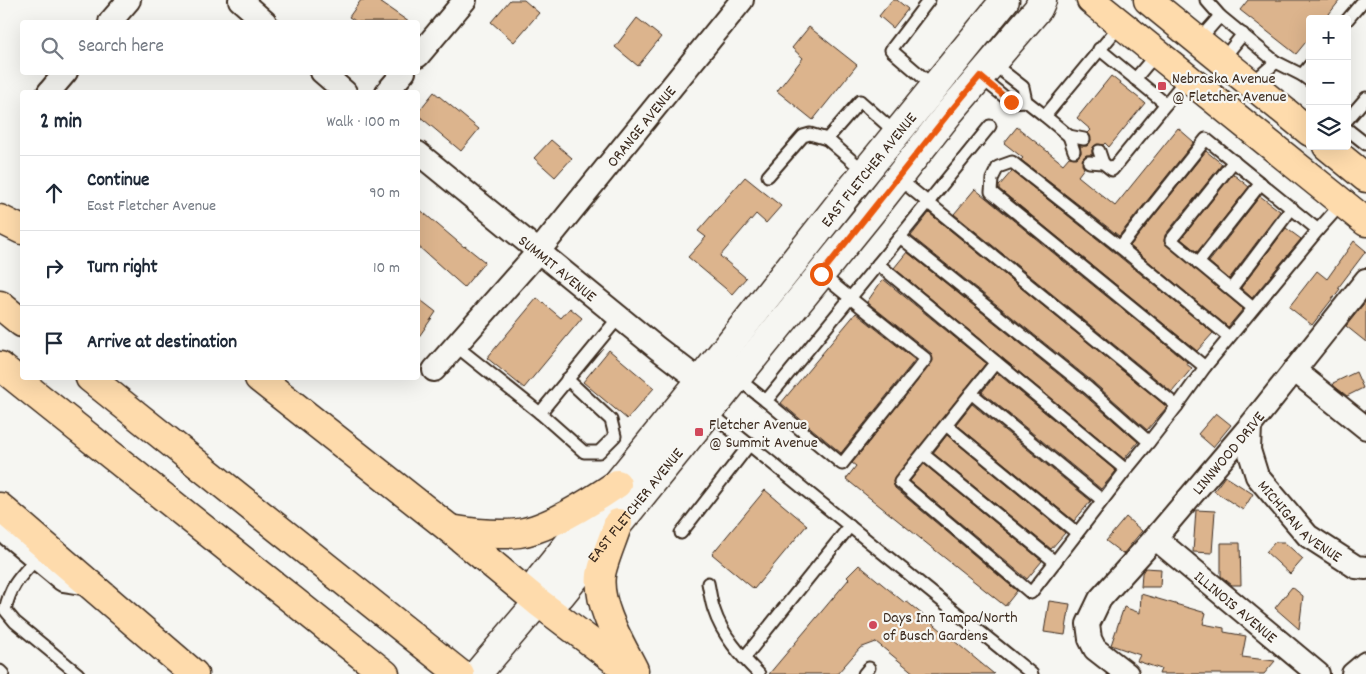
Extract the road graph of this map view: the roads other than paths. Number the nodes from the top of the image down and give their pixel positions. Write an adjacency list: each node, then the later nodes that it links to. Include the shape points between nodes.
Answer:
1 (129, 0): 14 (street)
2 (240, 0): 15 (street)
3 (465, 0): 21 (street)
4 (742, 0): 70 (street, ORANGE AVENUE)
5 (929, 0): 32 (lane, via 891,50)
6 (1005, 0): 32 (main road, EAST FLETCHER AVENUE)
7 (1042, 0): 24 (main road, EAST FLETCHER AVENUE)
8 (1091, 0): 16 (main road)
9 (1148, 0): 18 (main road)
10 (1206, 0): 13 (lane)
11 (1364, 0): 12 (lane)
12 (1351, 15)
13 (1220, 16): 17 (lane); 18 (lane)
14 (112, 20)
15 (263, 20)
16 (1121, 24): 19 (lane); 20 (main road)
17 (1243, 34): 22 (lane); 23 (lane)
18 (1198, 40): 22 (main road)
19 (1099, 50): 30 (lane); 40 (lane)
20 (1157, 53): 28 (main road); 30 (lane)
21 (420, 54)
22 (1222, 60): 31 (main road)
23 (1276, 62): 29 (lane); 31 (lane)
24 (986, 70): 37 (lane, via 1023,88); 37 (lane, via 1011,102); 58 (main road, EAST FLETCHER AVENUE)
25 (63, 75): 33 (street)
26 (325, 75): 34 (street)
27 (401, 75): 35 (street)
28 (1187, 78): 38 (lane); 62 (main road)
29 (1306, 78)
30 (1135, 79): 38 (lane)
31 (1252, 84): 42 (main road)
32 (934, 87): 44 (main road, EAST FLETCHER AVENUE)
33 (51, 90)
34 (343, 90)
35 (389, 90)
36 (1366, 98): 39 (lane)
37 (1026, 101): 40 (lane)
38 (1166, 104): 55 (lane, via 1112,170)
39 (1351, 113)
40 (1045, 116): 45 (lane)
41 (990, 126): 61 (lane)
42 (1306, 129)
43 (1351, 132): 48 (lane)
44 (896, 133): 46 (lane, via 860,101); 56 (main road, EAST FLETCHER AVENUE)
45 (1069, 136): 47 (lane); 51 (lane)
46 (828, 139): 56 (lane); 57 (lane, via 810,134 804,136)
47 (1084, 139)
48 (1366, 144)
49 (1098, 150): 55 (lane)
50 (1332, 150): 59 (main road)
51 (1074, 151)
52 (420, 155): 70 (street, SUMMIT AVENUE)
53 (1234, 161): 60 (lane); 69 (lane, via 1206,139); 71 (lane, via 1171,240)
54 (1089, 162): 55 (lane)
55 (1103, 163)
56 (865, 172): 92 (main road, EAST FLETCHER AVENUE)
57 (768, 176)
58 (898, 178): 61 (lane); 73 (main road, EAST FLETCHER AVENUE)
59 (1366, 178)
60 (1261, 183): 63 (lane); 71 (lane)
61 (928, 202): 68 (lane); 95 (lane)
62 (1342, 203): 65 (main road); 66 (lane)
63 (1292, 208): 66 (lane); 75 (lane)
64 (0, 219): 67 (main road)
65 (1366, 222)
66 (1321, 227): 78 (lane)
67 (20, 229)
68 (900, 237): 72 (lane); 101 (lane, via 1088,388)
69 (1120, 247): 81 (lane); 85 (lane, via 1012,162 998,167 992,179 991,192)
70 (538, 252): 79 (street, SUMMIT AVENUE); 82 (street, ORANGE AVENUE)
71 (1198, 263): 75 (lane)
72 (878, 264): 76 (lane); 83 (lane)
73 (821, 274): 76 (lane); 88 (main road, EAST FLETCHER AVENUE)
74 (1366, 280): 87 (street, LINNWOOD DRIVE)
75 (1230, 289): 78 (lane)
76 (850, 298): 94 (lane); 94 (lane, via 926,359 842,464)
77 (0, 305): 80 (main road)
78 (1253, 308): 81 (lane)
79 (619, 317): 91 (lane); 92 (street, SUMMIT AVENUE)
80 (20, 321)
81 (1229, 338): 85 (lane)
82 (456, 346): 86 (street, ORANGE AVENUE); 97 (lane)
83 (996, 362): 93 (lane); 104 (lane)
84 (0, 366): 124 (main road)
85 (1205, 367): 95 (lane)
86 (434, 370)
87 (1294, 370): 99 (street, LINNWOOD DRIVE); 100 (street)
88 (737, 378): 94 (lane); 96 (main road, EAST FLETCHER AVENUE)
89 (92, 380): 129 (main road)
90 (262, 380): 111 (main road)
91 (567, 380): 97 (lane); 97 (lane, via 612,420 615,436 599,452 584,452)
92 (700, 381): 105 (main road, EAST FLETCHER AVENUE)
93 (971, 393): 98 (lane); 106 (lane)
94 (766, 401)
95 (1177, 406): 101 (lane)
96 (709, 412): 102 (lane); 108 (main road, EAST FLETCHER AVENUE)
97 (540, 413)
98 (946, 425): 103 (lane); 113 (lane)
99 (1250, 426): 114 (street, LINNWOOD DRIVE); 117 (street, MICHIGAN AVENUE, via 1249,450 1257,476 1308,536 1356,566)
100 (1366, 428)
101 (1149, 442): 104 (lane)
102 (750, 444): 109 (lane); 112 (lane)
103 (922, 454): 116 (lane); 116 (lane, via 900,482 1031,593)
104 (1126, 470): 106 (lane)
105 (617, 484): 111 (main road, via 585,506 533,530 490,534); 120 (main road, EAST FLETCHER AVENUE, via 540,579)
106 (1102, 500): 113 (lane)
107 (0, 507): 119 (main road)
108 (618, 523): 120 (main road, EAST FLETCHER AVENUE, via 560,596); 131 (main road, via 601,575 602,594)
109 (850, 526): 122 (lane); 133 (lane)
110 (0, 528): 115 (street)
111 (450, 529): 120 (main road)
112 (682, 533)
113 (1077, 533): 116 (lane)
114 (1156, 538): 134 (street, LINNWOOD DRIVE, via 1100,599 1088,624 1095,649); 135 (street, ILLINOIS AVENUE)
115 (37, 558): 119 (street, via 63,580); 121 (lane, via 17,580)
116 (1055, 562)
117 (1366, 568)
118 (708, 583): 122 (lane, via 714,611)
119 (88, 584): 128 (main road)
120 (538, 602): 130 (main road); 131 (main road)
121 (2, 612): 127 (lane)
122 (744, 658): 132 (lane)
123 (1366, 663): 136 (street)
124 (380, 671)
125 (0, 672): 126 (lane)
126 (3, 674)
127 (78, 674)
128 (194, 674)
129 (460, 674)
130 (477, 674)
131 (635, 674)
132 (759, 674)
133 (1032, 674)
134 (1127, 674)
135 (1318, 674)
136 (1353, 674)

